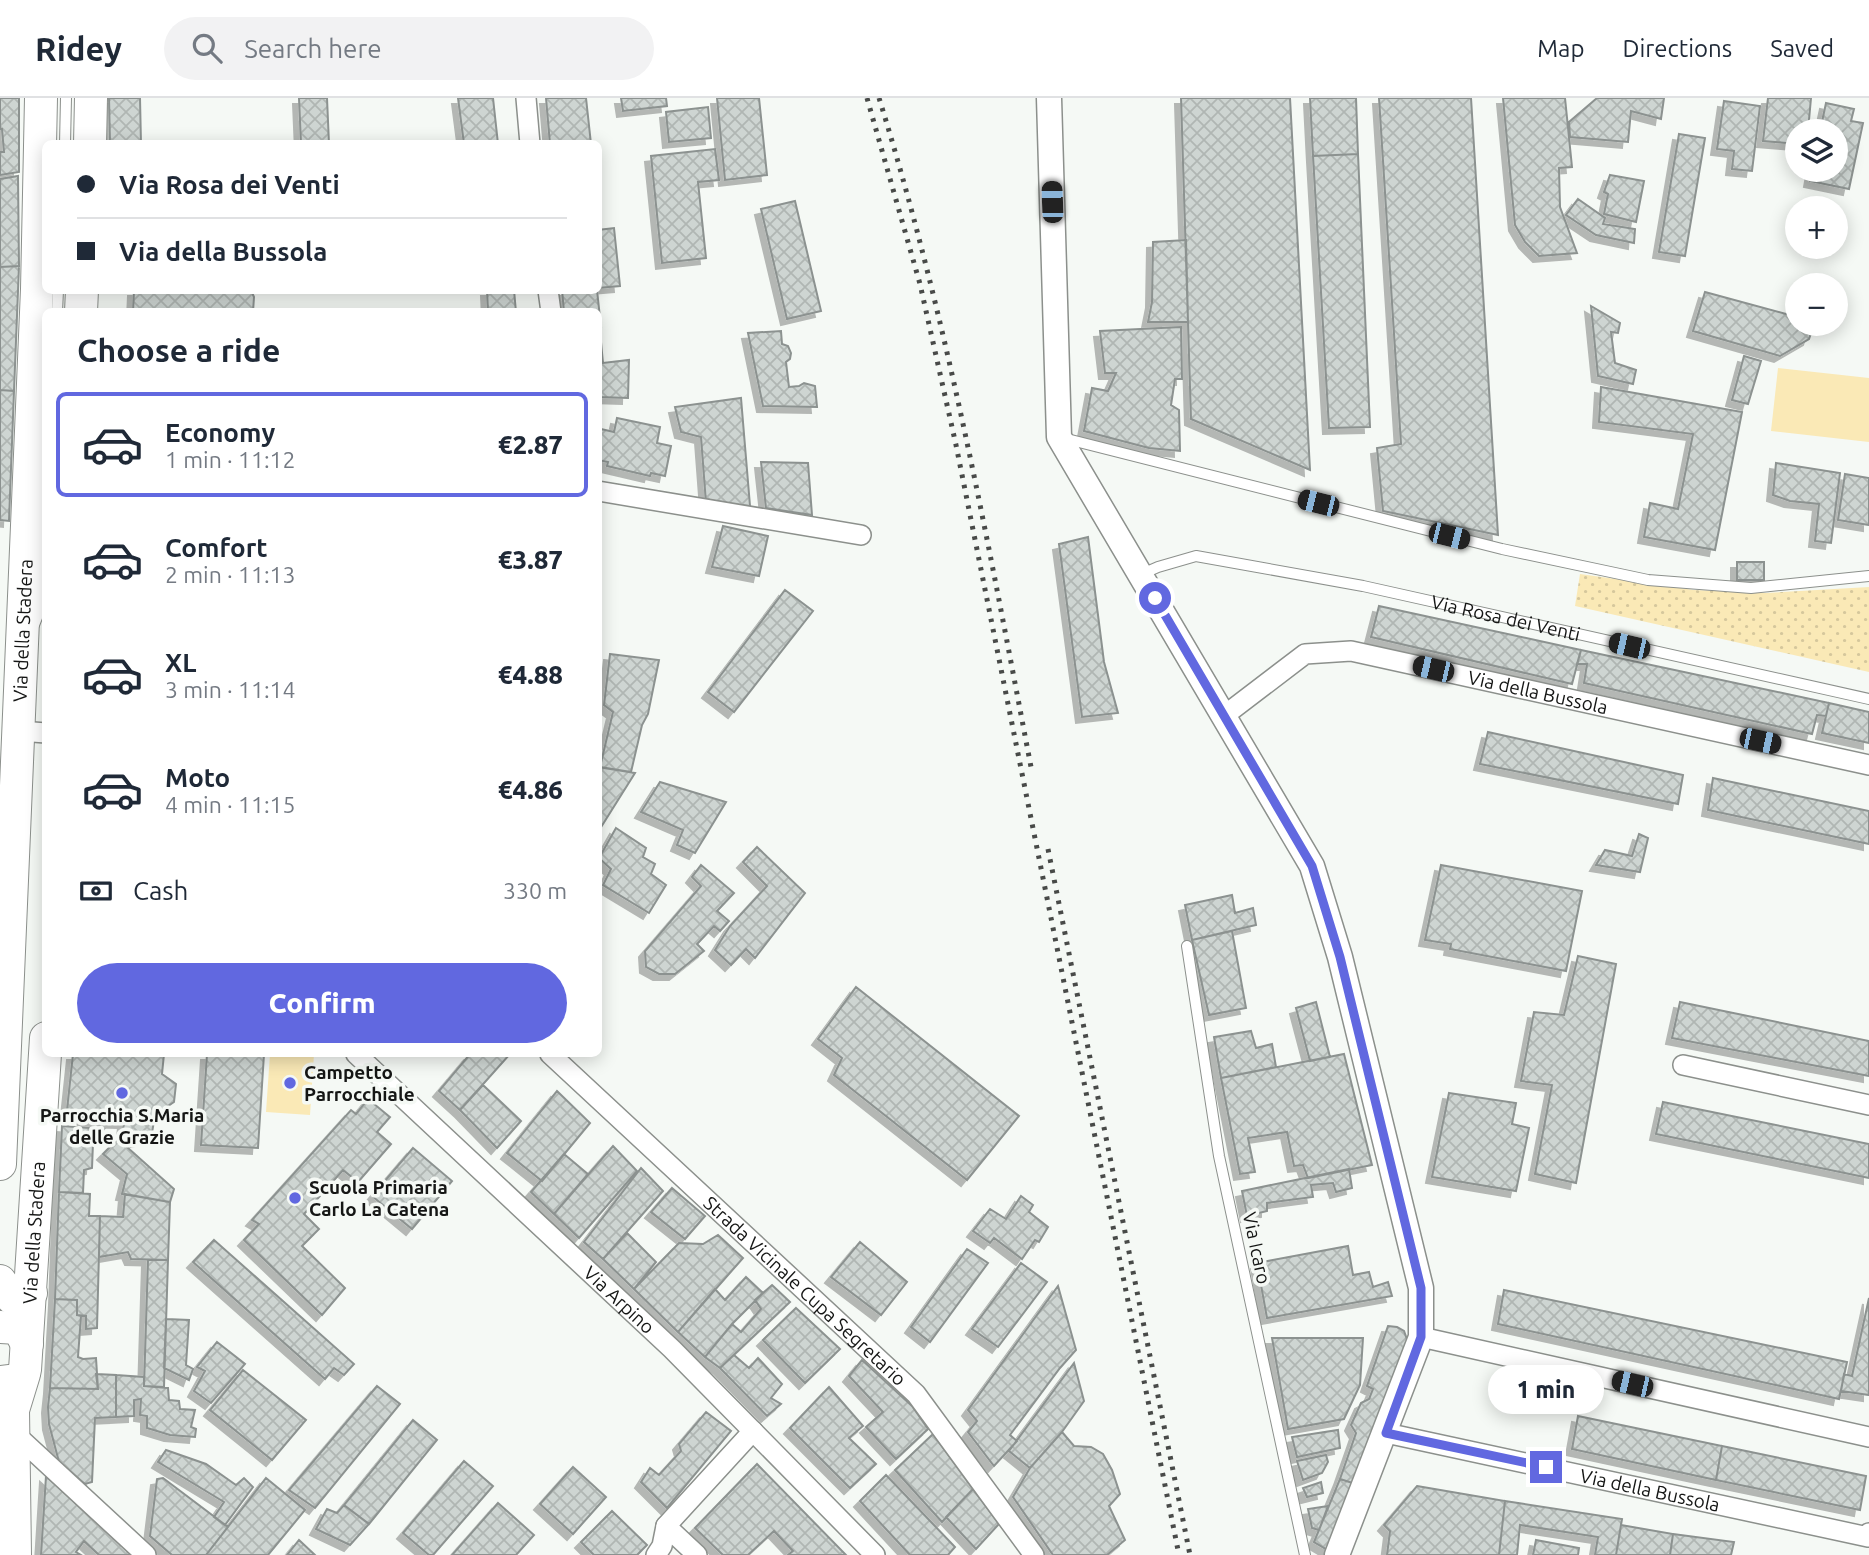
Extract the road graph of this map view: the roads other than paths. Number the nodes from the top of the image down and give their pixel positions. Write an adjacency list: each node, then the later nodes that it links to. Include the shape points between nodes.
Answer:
1 (41, 98): 15 (main road, Via della Stadera)
2 (66, 98): 6 (lane)
3 (92, 98): 7 (main road)
4 (526, 98): 8 (street)
5 (1049, 98): 9 (street)
6 (65, 140)
7 (90, 140)
8 (530, 140)
9 (1059, 437): 12 (street); 13 (lane, via 1502,549 1648,580 1751,588)
10 (602, 492): 11 (street)
11 (861, 535)
12 (1142, 574): 16 (lane, Via Rosa dei Venti, via 1196,556 1363,586); 17 (street)
13 (1869, 576)
14 (42, 613): 15 (lane)
15 (22, 655): 18 (main road, Via della Stadera)
16 (1869, 699)
17 (1225, 716): 19 (street, Via della Bussola, via 1305,654 1351,651); 31 (street, via 1312,866 1340,957 1421,1288)
18 (33, 732): 20 (main road, Via della Stadera)
19 (1869, 765)
20 (9, 768): 27 (main road, Via della Stadera)
21 (1187, 946): 44 (lane, Via Icaro, via 1219,1156)
22 (45, 1057): 29 (main road, Via della Stadera)
23 (359, 1057): 33 (street, Via Arpino, via 672,1349)
24 (553, 1057): 43 (street, Strada Vicinale Cupa Segretario, via 916,1394)
25 (1682, 1065): 26 (street)
26 (1869, 1105)
27 (0, 1164)
28 (0, 1281): 29 (main road, via 15,1298)
29 (31, 1293): 32 (main road, Via della Stadera)
30 (0, 1326): 32 (main road, via 18,1328)
31 (1421, 1337): 34 (street); 35 (street)
32 (13, 1388): 38 (main road, Via della Stadera); 39 (street)
33 (753, 1431): 36 (street); 42 (street, Via Arpino)
34 (1386, 1433): 37 (street, Via della Bussola, via 1868,1537); 45 (street)
35 (1869, 1437)
36 (666, 1526): 40 (street); 41 (street)
37 (1869, 1533)
38 (15, 1555)
39 (146, 1555)
40 (656, 1555)
41 (697, 1555)
42 (875, 1555)
43 (1034, 1555)
44 (1305, 1555)
45 (1337, 1555)

